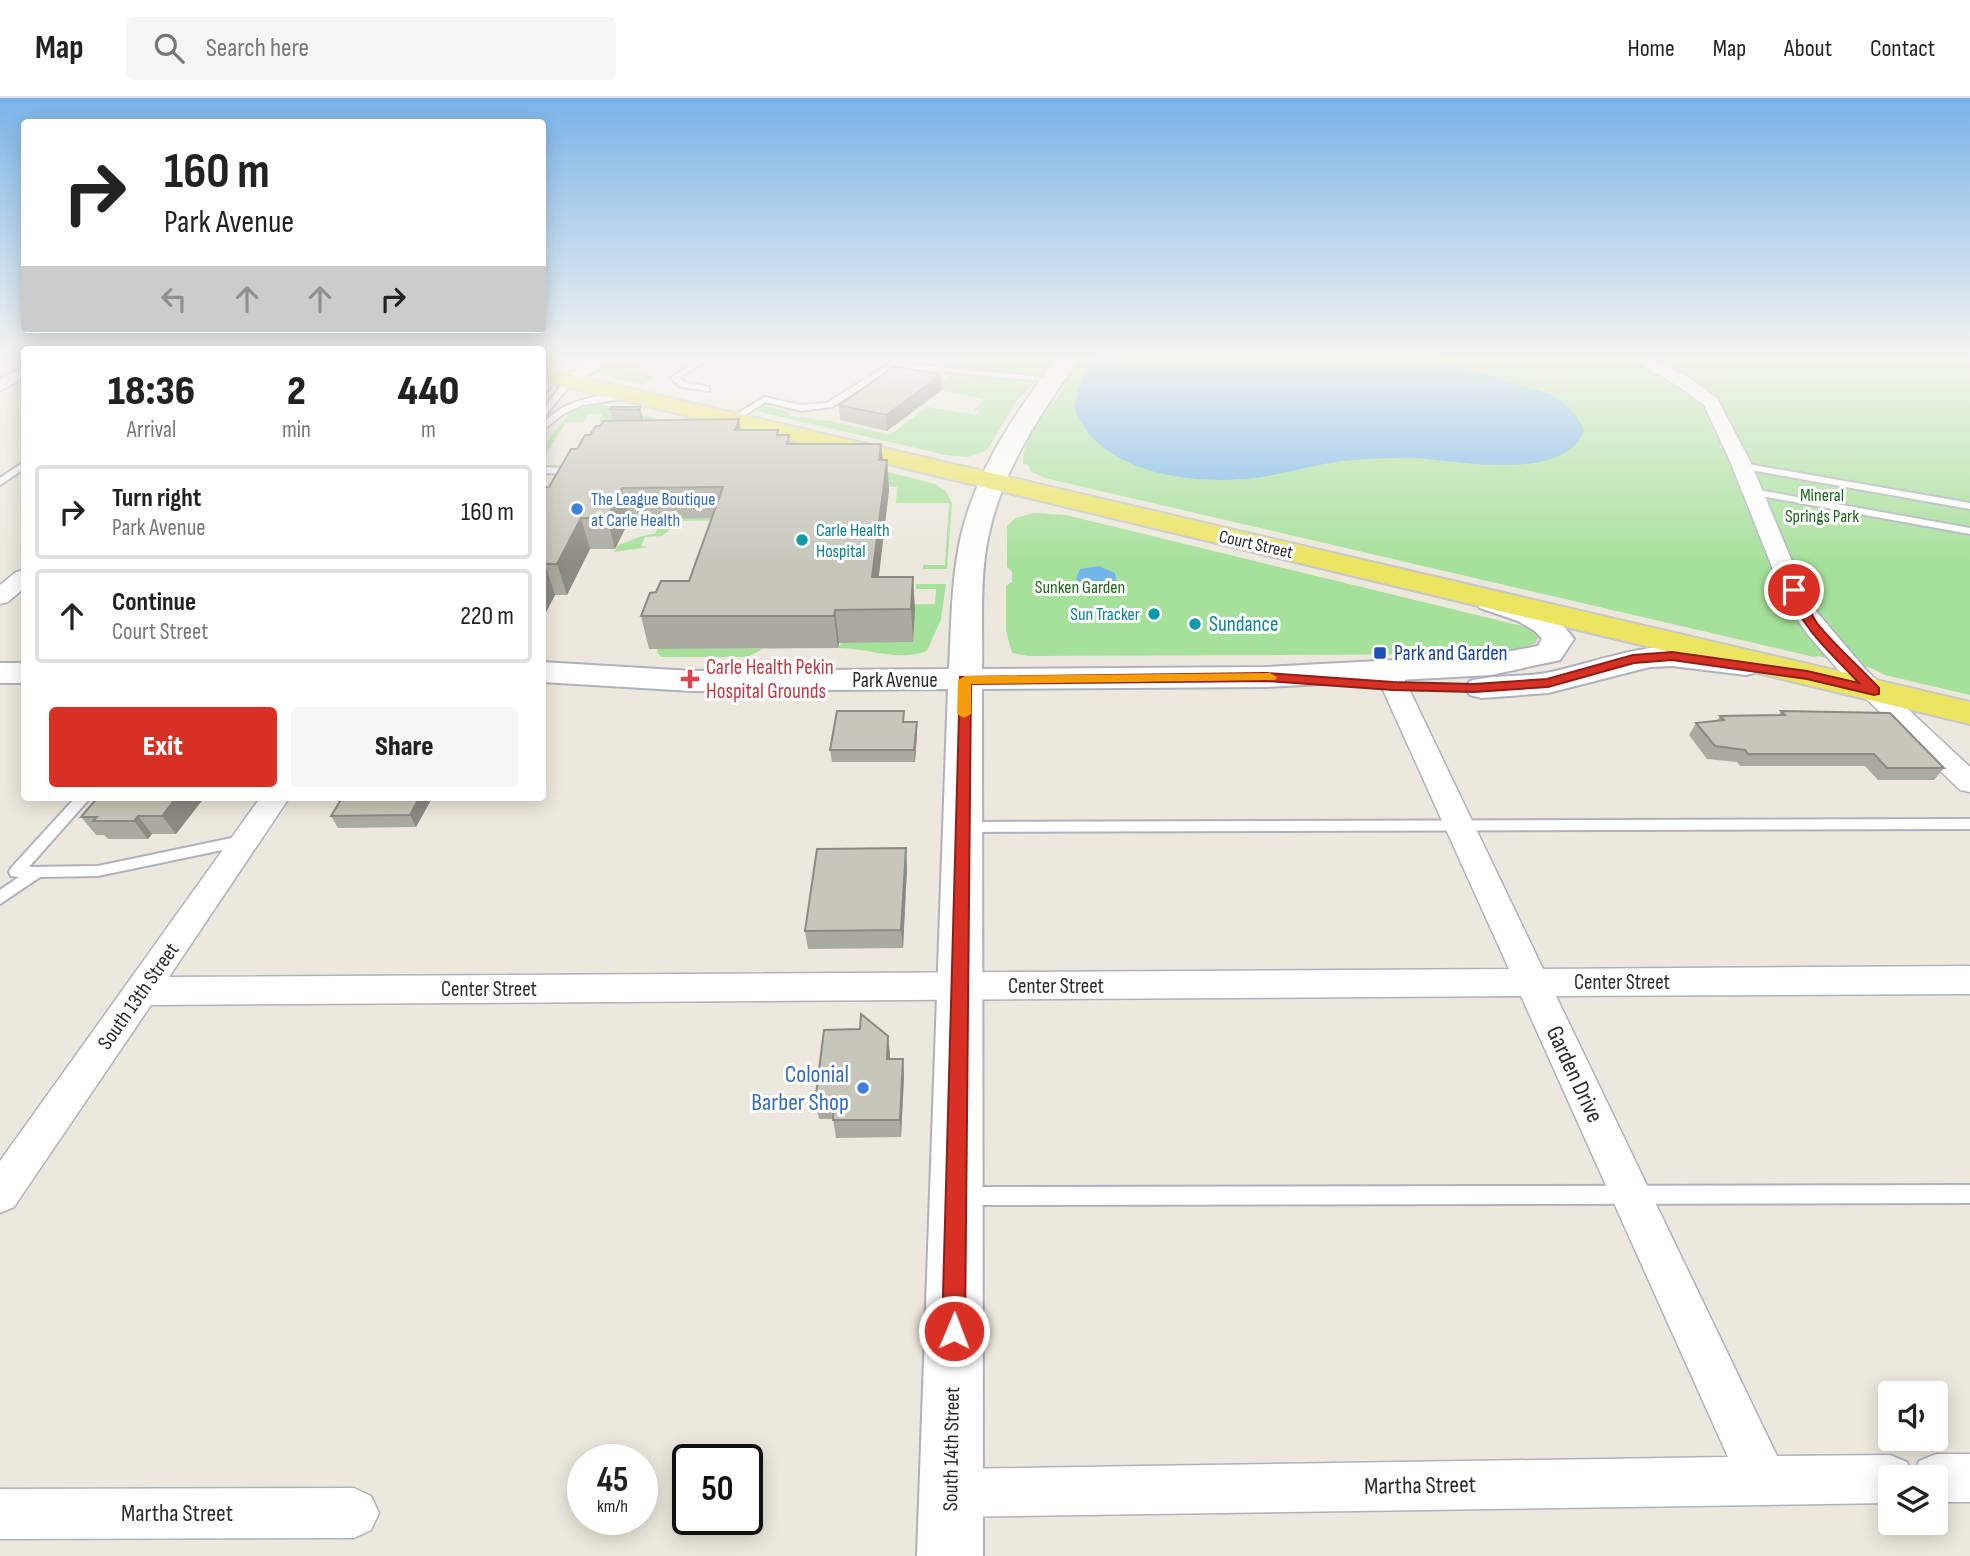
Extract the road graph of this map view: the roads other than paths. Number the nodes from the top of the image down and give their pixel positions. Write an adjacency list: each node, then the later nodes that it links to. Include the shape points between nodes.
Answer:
1 (767, 427): 7 (main road, Court Street)
2 (1020, 427): 7 (street, South 14th Street)
3 (1725, 427): 4 (street)
4 (1742, 466): 10 (street); 11 (lane)
5 (21, 467): 8 (lane)
6 (546, 470): 9 (lane, via 572,471 561,491)
7 (992, 481): 14 (main road, Court Street); 21 (street, South 14th Street, via 971,554)
8 (0, 482)
9 (546, 491)
10 (1753, 492): 12 (lane); 26 (street, via 1799,605 1823,638)
11 (1970, 506)
12 (1970, 531)
13 (21, 580): 15 (street)
14 (1464, 593): 19 (main road, Court Street); 20 (street, Park Avenue, via 1528,614 1551,629 1557,642 1549,653 1511,662)
15 (0, 597)
16 (546, 672): 22 (street, Park Avenue)
17 (0, 673): 18 (street)
18 (21, 673)
19 (1807, 675): 20 (street, Park Avenue, via 1660,656 1535,685 1474,688); 26 (main road, Court Street)
20 (1389, 677): 21 (street, Park Avenue); 32 (street, Garden Drive)
21 (965, 680): 22 (street, Park Avenue); 33 (street, South 14th Street)
22 (692, 681): 23 (street, Park Avenue)
23 (546, 690)
24 (0, 691): 25 (street)
25 (21, 691)
26 (1874, 691): 27 (main road, Court Street); 28 (street)
27 (1970, 713)
28 (1970, 783)
29 (80, 801): 35 (lane, via 16,872)
30 (273, 801): 34 (street, South 13th Street)
31 (1970, 824): 32 (lane)
32 (1459, 826): 33 (lane); 38 (street, Garden Drive)
33 (962, 827): 39 (street, South 14th Street)
34 (247, 839): 35 (lane, via 98,872); 40 (street, South 13th Street)
35 (37, 872): 36 (lane)
36 (0, 898)
37 (1970, 980): 38 (street, Center Street)
38 (1533, 982): 39 (street, Center Street); 42 (street, Garden Drive)
39 (960, 986): 40 (street, Center Street); 44 (street, South 14th Street)
40 (141, 991): 41 (street, South 13th Street)
41 (0, 1194)
42 (1630, 1194): 43 (lane); 44 (lane); 48 (street, Garden Drive)
43 (1970, 1194)
44 (956, 1196): 49 (street, South 14th Street)
45 (1948, 1478): 46 (street)
46 (1970, 1478)
47 (1878, 1479): 48 (street, Martha Street)
48 (1763, 1480): 49 (street, Martha Street)
49 (951, 1493): 52 (street, South 14th Street)
50 (354, 1513): 51 (street, Martha Street)
51 (0, 1514)
52 (950, 1556)

